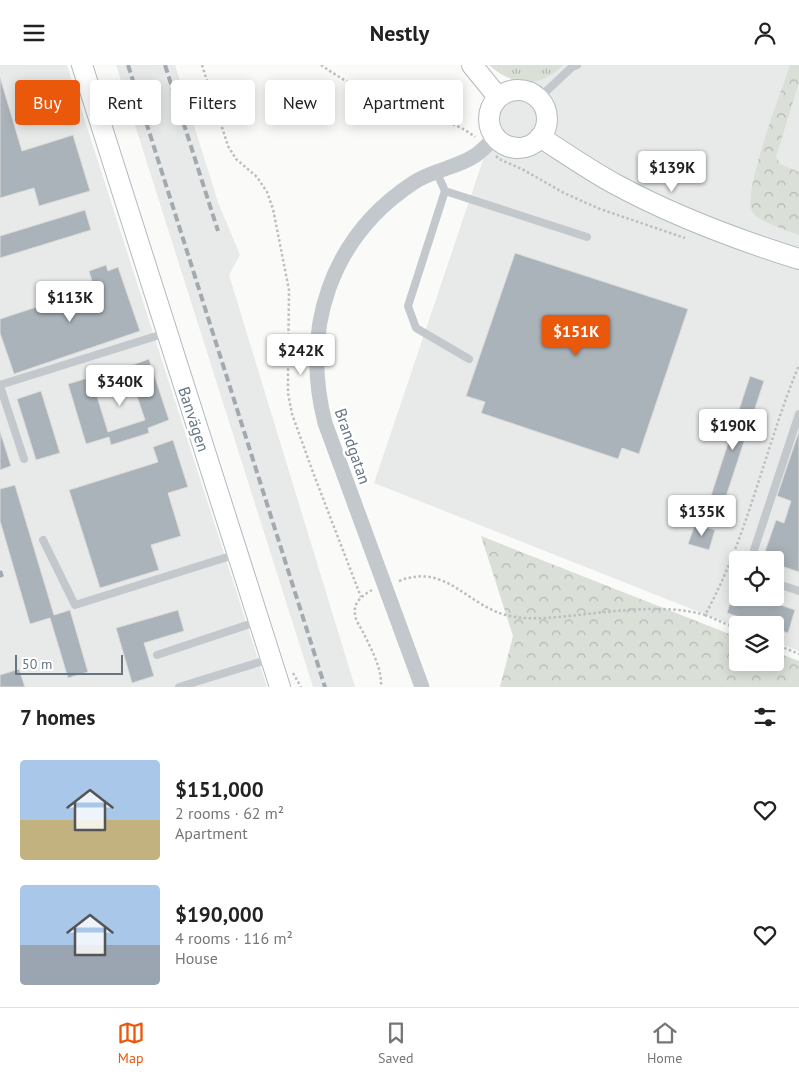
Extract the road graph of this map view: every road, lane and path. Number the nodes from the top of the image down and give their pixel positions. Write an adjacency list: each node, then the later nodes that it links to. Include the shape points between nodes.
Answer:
1 (82, 65): 15 (street, Banvägen)
2 (202, 65): 27 (path, via 228,146 236,159 257,177 273,209 290,290 288,393 292,414)
3 (321, 65): 9 (path, via 384,100 456,125)
4 (472, 65): 6 (street)
5 (574, 66): 7 (lane)
6 (498, 97): 7 (street, via 518,90); 9 (street, via 489,116)
7 (538, 99): 8 (street, via 547,117)
8 (540, 137): 9 (street, via 530,145 518,148); 14 (street, via 614,184 666,210 710,229)
9 (491, 142): 10 (street, Brandgatan, via 467,160); 13 (path, via 499,159 564,193 600,209)
10 (436, 171): 11 (lane); 24 (street, Brandgatan, via 394,196 362,230 345,254 322,308 316,343 317,388 324,423)
11 (445, 191): 12 (lane); 16 (lane, via 408,306 416,328)
12 (587, 237)
13 (689, 239)
14 (799, 259)
15 (166, 333): 18 (lane); 23 (street, Banvägen)
16 (469, 359)
17 (799, 365): 28 (path, via 725,577)
18 (0, 386): 20 (lane)
19 (799, 414): 22 (lane)
20 (24, 459)
21 (43, 540): 23 (lane, via 75,605)
22 (754, 551)
23 (237, 554): 29 (street, Banvägen)
24 (384, 586): 27 (path); 28 (path, via 415,576 432,576 492,609 521,618 659,609); 39 (street, Brandgatan)
25 (784, 586): 26 (lane)
26 (799, 591)
27 (361, 597): 38 (path, via 355,614 378,666)
28 (704, 615): 30 (path)
29 (259, 621): 33 (lane); 34 (street, Banvägen)
30 (729, 625)
31 (784, 648): 32 (path)
32 (799, 654)
33 (157, 655)
34 (271, 659): 35 (lane); 37 (street, Banvägen)
35 (188, 686): 36 (lane)
36 (179, 687)
37 (280, 687)
38 (381, 687)
39 (422, 687)

